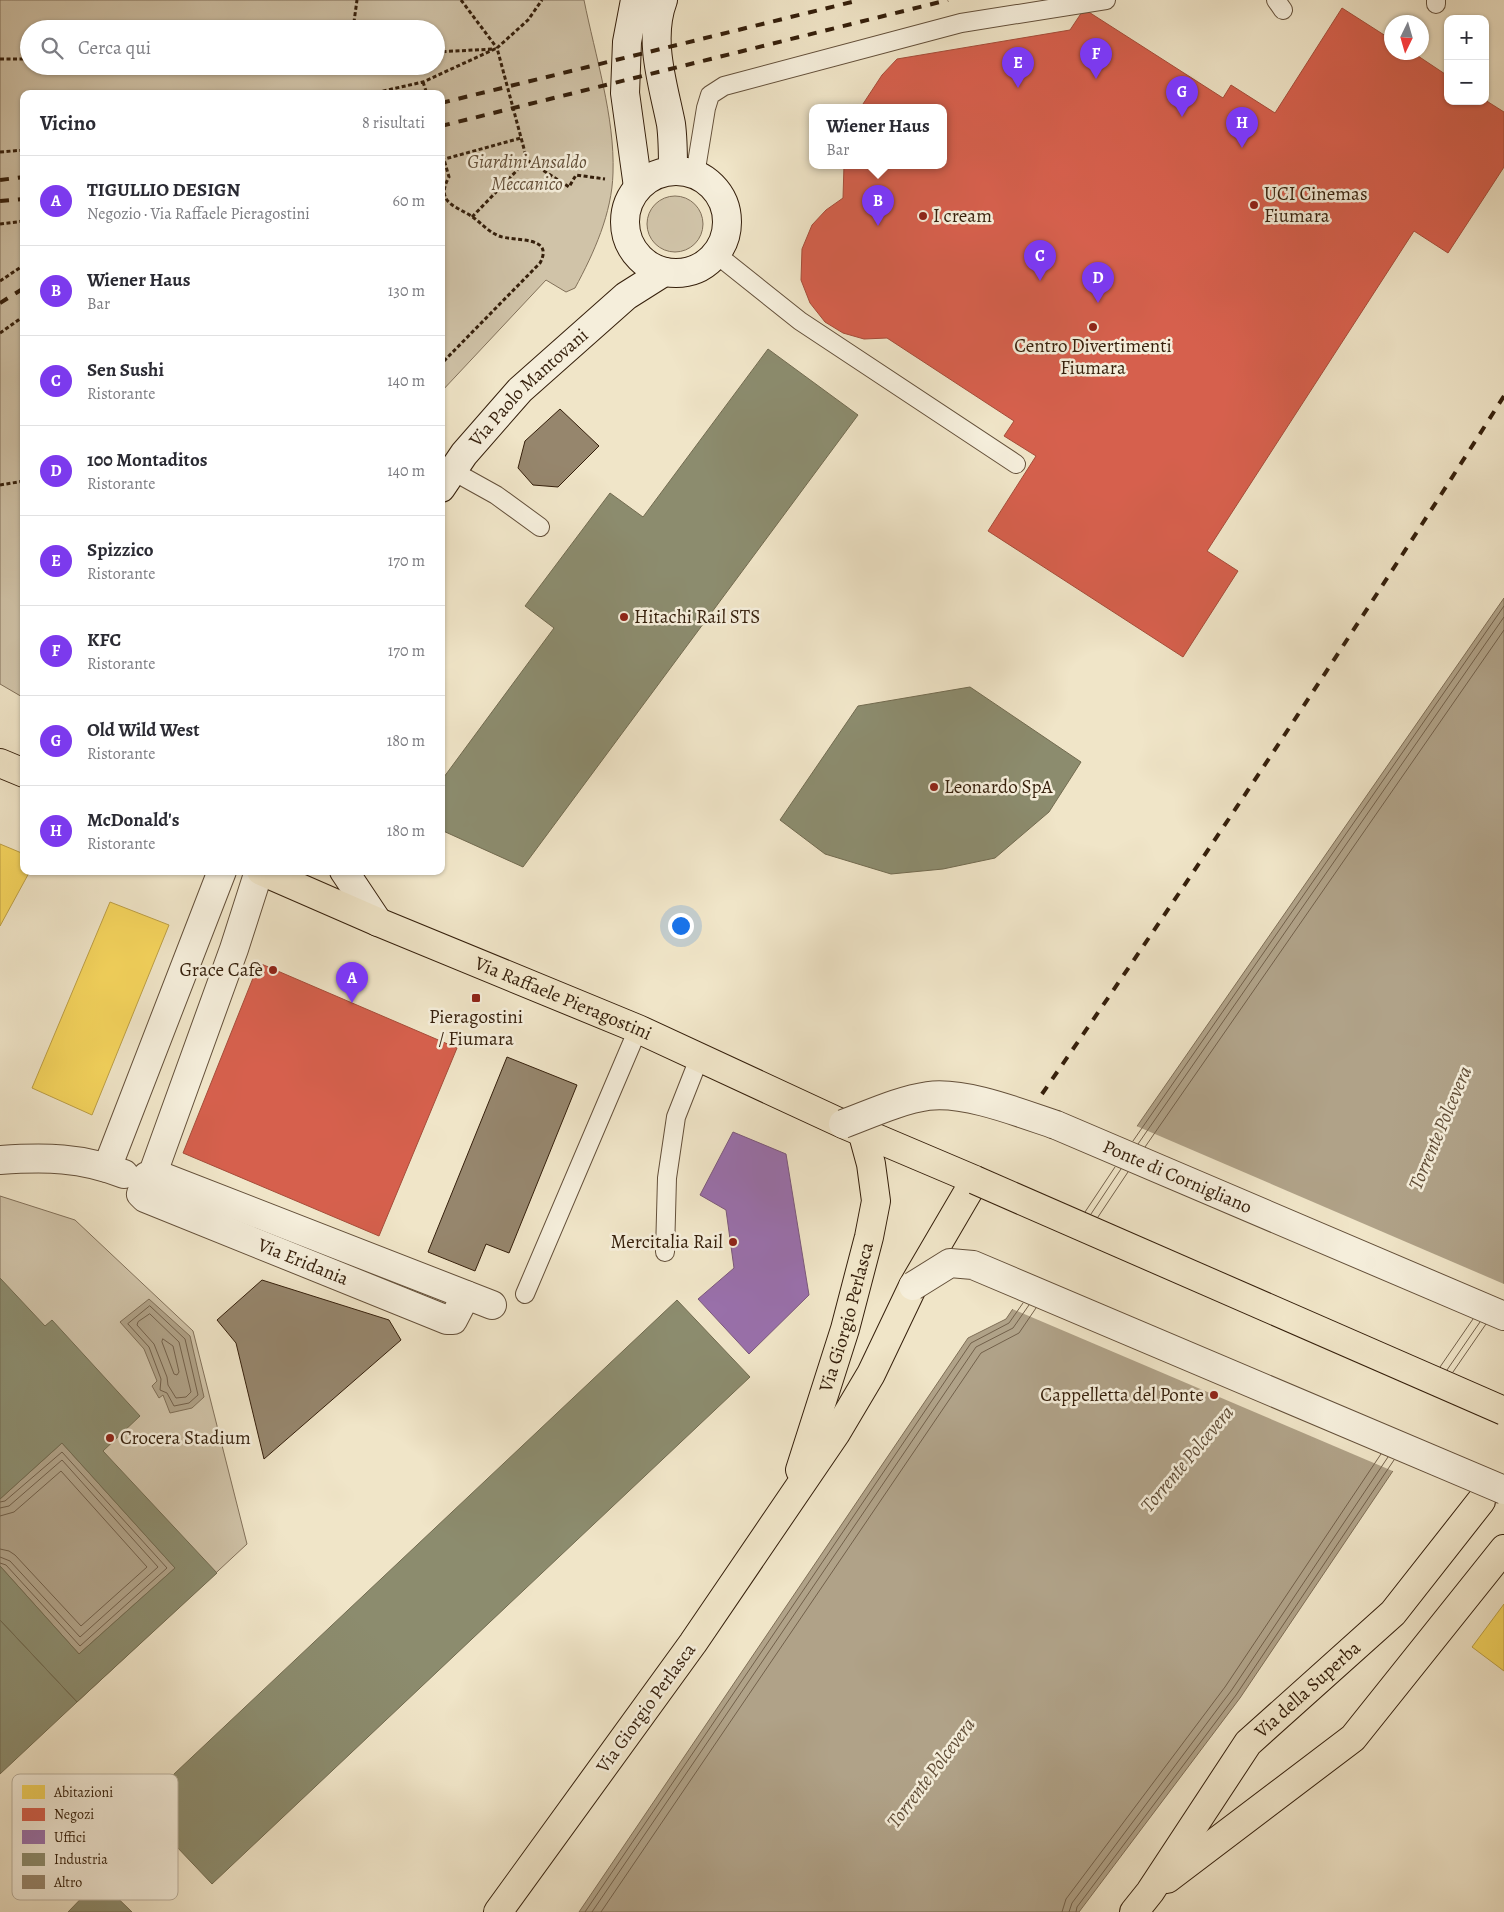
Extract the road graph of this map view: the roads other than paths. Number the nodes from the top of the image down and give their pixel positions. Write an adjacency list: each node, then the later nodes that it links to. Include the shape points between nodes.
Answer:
1 (635, 0): 5 (street, via 625,93)
2 (663, 0): 4 (street, via 656,51)
3 (1106, 0): 4 (lane, via 961,23 724,86 710,95)
4 (684, 173): 5 (street, via 654,176); 7 (street, via 709,182 726,209 724,240)
5 (634, 193): 6 (street, via 625,212 624,226 627,240)
6 (635, 252): 8 (street, via 643,262); 9 (street)
7 (716, 254): 8 (street, via 692,271); 10 (lane, via 800,321)
8 (664, 272): 9 (street, Via Paolo Mantovani)
9 (626, 296): 11 (street, Via Paolo Mantovani, via 520,390)
10 (1016, 464)
11 (446, 479): 12 (lane, via 496,495)
12 (540, 527)
13 (0, 762): 14 (main road)
14 (20, 771)
15 (220, 875): 24 (street)
16 (259, 875): 25 (street)
17 (269, 875): 19 (main road, Via Raffaele Pieragostini)
18 (347, 875): 19 (street)
19 (378, 922): 20 (main road, Via Raffaele Pieragostini)
20 (638, 1029): 21 (main road, Via Raffaele Pieragostini); 31 (lane)
21 (700, 1056): 22 (main road, Via Raffaele Pieragostini); 28 (lane, via 676,1117 667,1178)
22 (853, 1128): 26 (main road); 34 (street, Ponte di Cornigliano, bridge, via 927,1096 949,1096 1004,1107 1056,1125); 37 (main road, Via Giorgio Perlasca, via 871,1164 876,1201 845,1329)
23 (0, 1160): 24 (street, Via Eridania, via 50,1157)
24 (107, 1168): 25 (street, Via Eridania)
25 (148, 1178): 27 (street, Via Eridania); 29 (street, Via Eridania, via 141,1194 145,1198)
26 (975, 1180): 30 (main road, Via Giorgio Perlasca); 35 (main road, bridge)
27 (320, 1239): 29 (lane); 32 (street, Via Eridania)
28 (665, 1252)
29 (309, 1264): 32 (street, Via Eridania, via 447,1320 458,1315)
30 (913, 1286): 36 (street, bridge, via 950,1263 973,1265); 37 (main road, Via Giorgio Perlasca, via 871,1374)
31 (525, 1294)
32 (466, 1295): 33 (street, Via Eridania)
33 (492, 1305)
34 (1504, 1316)
35 (1504, 1410)
36 (1493, 1496): 39 (main road, Via della Superba, via 1393,1613 1248,1743)
37 (790, 1500): 40 (main road, Via Giorgio Perlasca, via 693,1642)
38 (1504, 1550): 39 (main road, via 1353,1738)
39 (1142, 1902)
40 (498, 1912)

